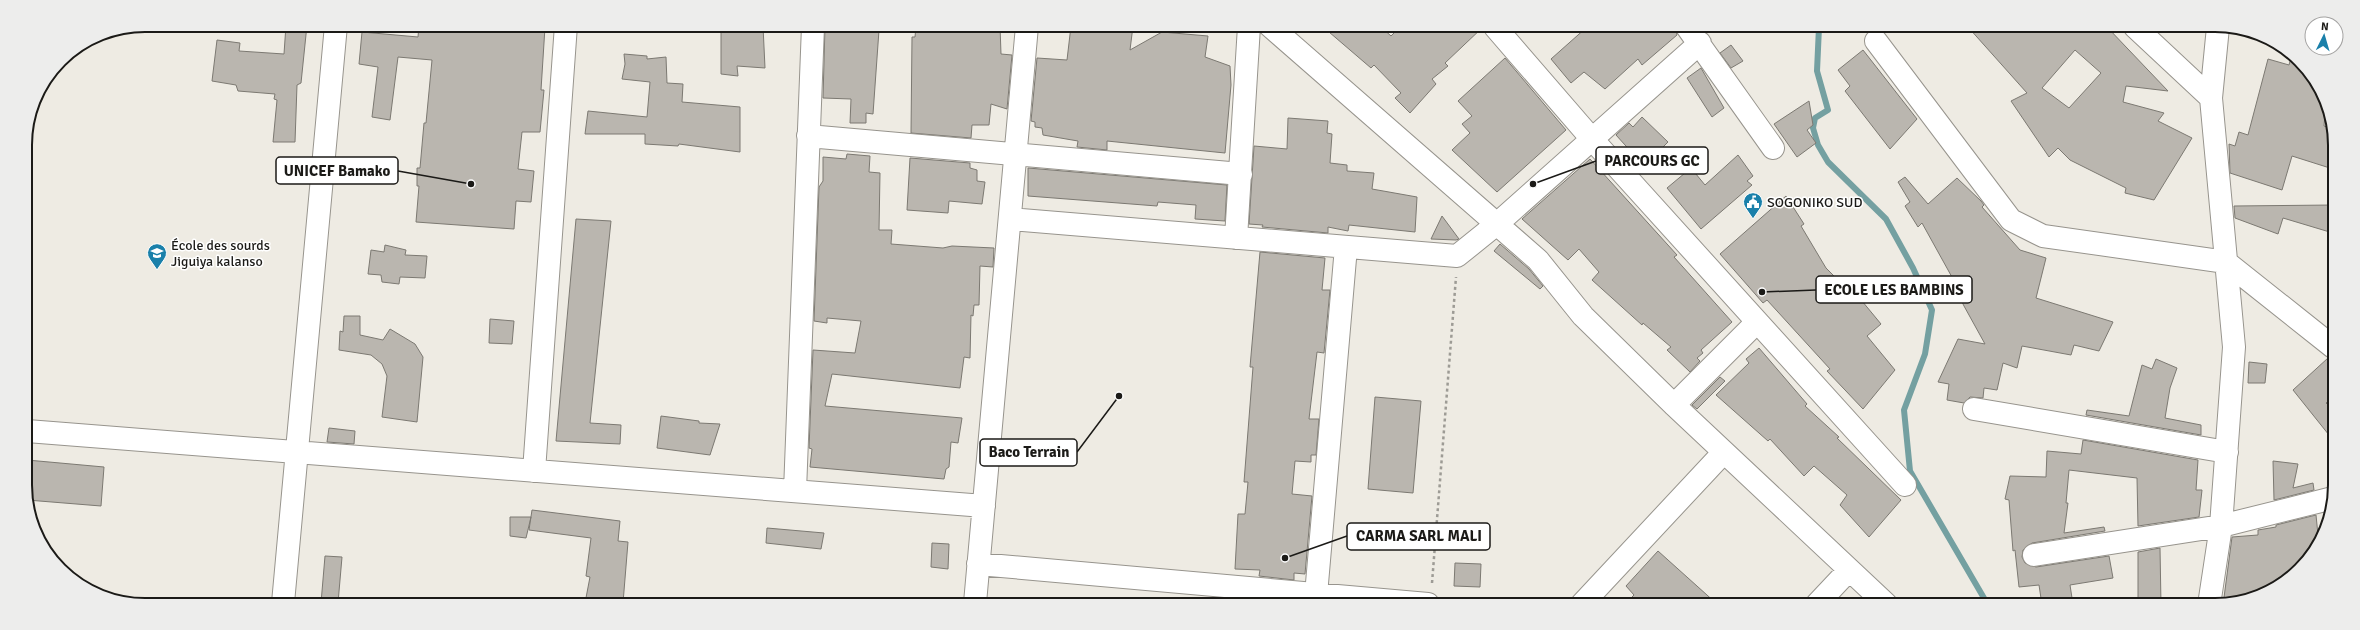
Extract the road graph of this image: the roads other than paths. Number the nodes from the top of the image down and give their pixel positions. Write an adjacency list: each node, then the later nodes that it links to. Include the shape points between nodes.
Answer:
1 (335, 32): 28 (street)
2 (566, 32): 31 (street)
3 (812, 32): 13 (street)
4 (1026, 32): 16 (street)
5 (1249, 32): 17 (street)
6 (1277, 32): 19 (street)
7 (1500, 32): 14 (street)
8 (2140, 32): 12 (street)
9 (2218, 32): 12 (street)
10 (1693, 35): 14 (street); 15 (street)
11 (1876, 41): 22 (street, via 2012,220 2043,236)
12 (2212, 98): 22 (street)
13 (808, 136): 16 (street); 33 (street)
14 (1591, 138): 19 (street); 23 (street)
15 (1773, 148)
16 (1016, 154): 17 (street); 18 (street)
17 (1241, 174): 20 (street)
18 (1010, 219): 20 (street); 35 (street)
19 (1498, 223): 21 (street, via 1457,256); 25 (street, via 1538,260 1583,316)
20 (1236, 238): 21 (street)
21 (1346, 247): 44 (street)
22 (2226, 262): 24 (street); 30 (street, via 2234,347)
23 (1757, 322): 25 (street); 32 (street)
24 (2328, 343)
25 (1674, 406): 29 (street)
26 (1974, 409): 30 (street)
27 (32, 431): 28 (street)
28 (297, 452): 31 (street); 41 (street)
29 (1724, 452): 39 (street); 46 (street)
30 (2227, 452): 36 (street)
31 (534, 471): 33 (street)
32 (1905, 485)
33 (795, 491): 35 (street)
34 (2327, 500): 36 (street)
35 (984, 506): 38 (street)
36 (2221, 526): 37 (street); 49 (street)
37 (2034, 555)
38 (978, 564): 42 (street); 43 (street)
39 (1849, 570): 47 (street); 48 (street)
40 (1430, 596): 45 (street)
41 (283, 598)
42 (975, 598)
43 (1307, 598)
44 (1317, 598)
45 (1355, 598)
46 (1588, 598)
47 (1823, 598)
48 (1879, 598)
49 (2210, 598)

